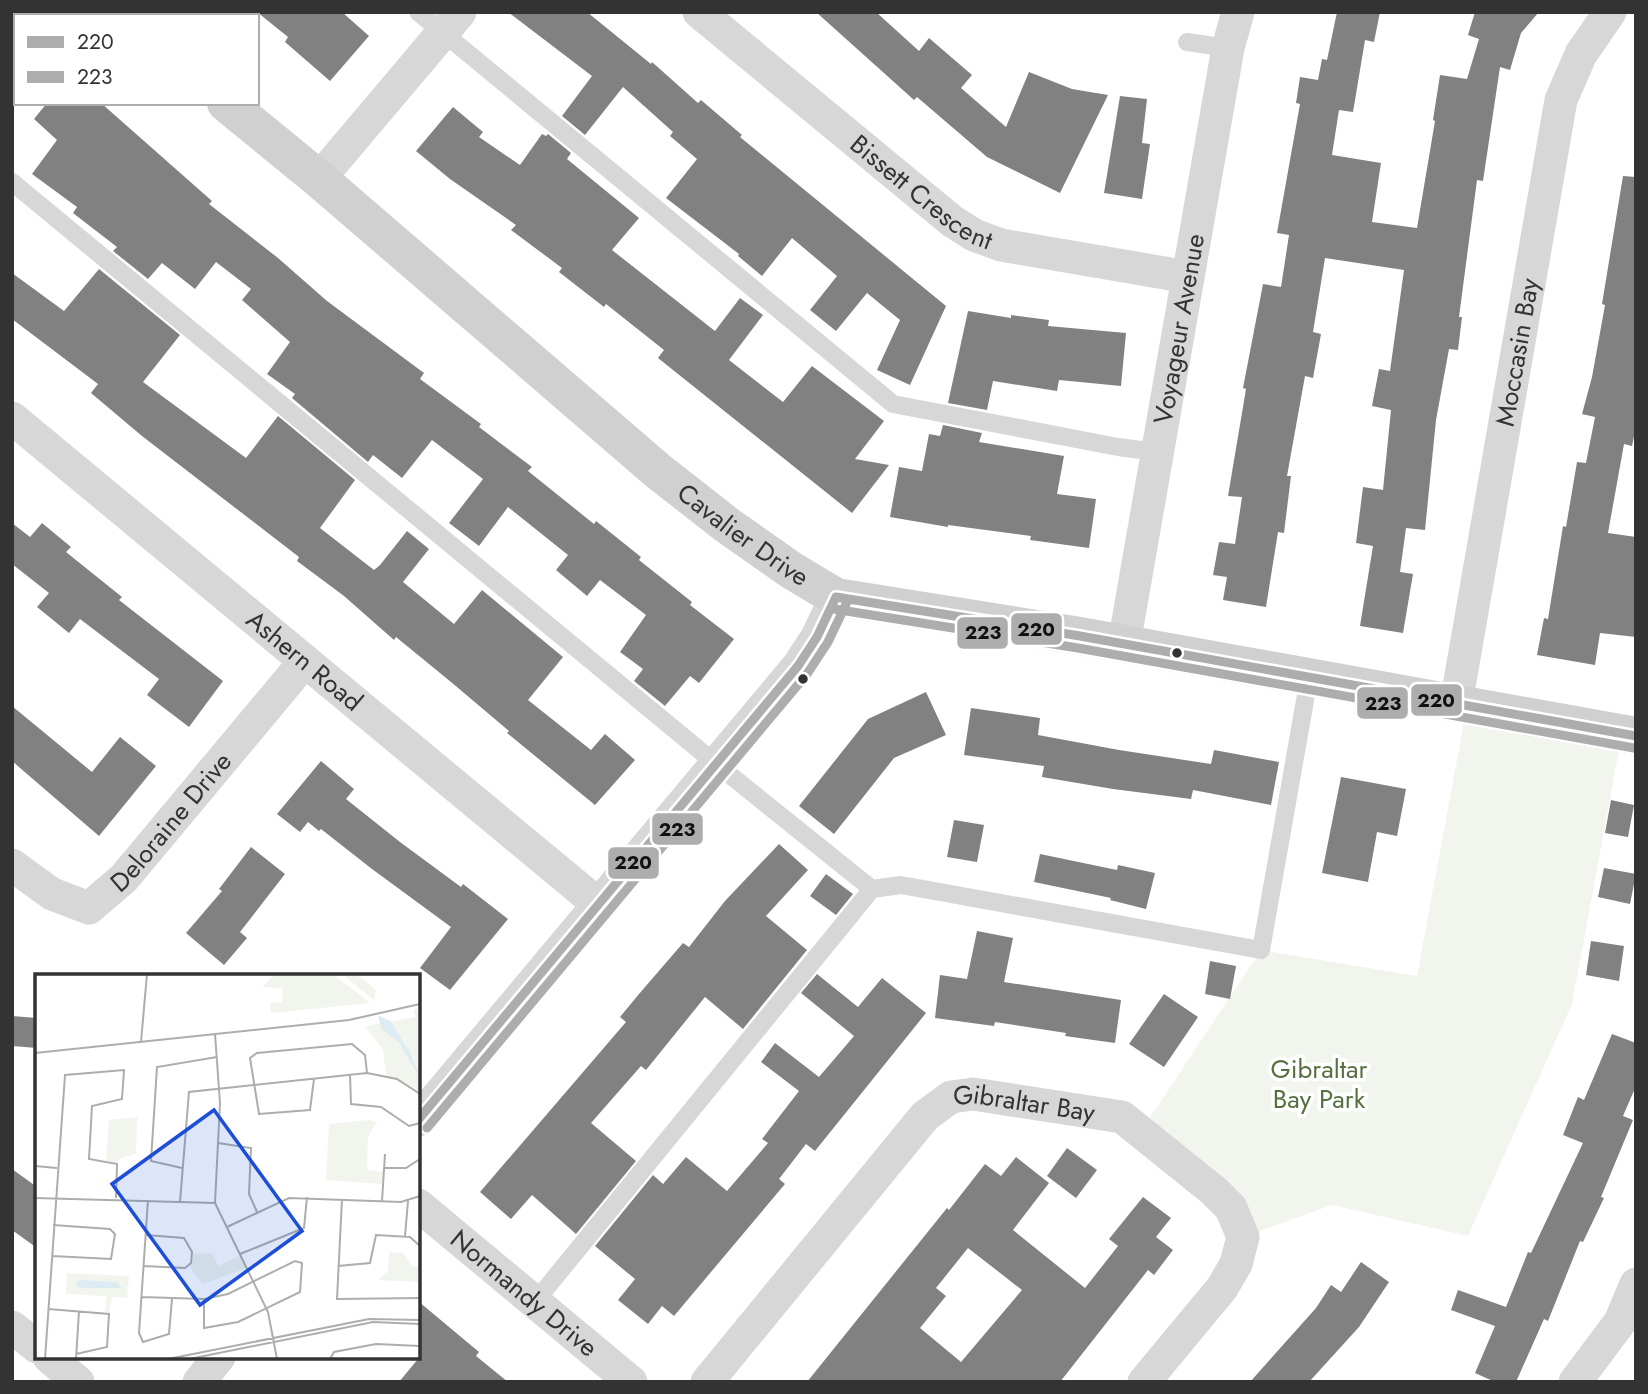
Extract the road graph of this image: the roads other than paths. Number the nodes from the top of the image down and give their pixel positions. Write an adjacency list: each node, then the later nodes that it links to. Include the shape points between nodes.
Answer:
1 (418, 12): 5 (lane)
2 (699, 12): 11 (street, Bissett Crescent, via 974,235 1001,245)
3 (1238, 12): 7 (street, Voyageur Avenue)
4 (1610, 12): 18 (street, Moccasin Bay, via 1580,54 1561,100)
5 (452, 23): 9 (street); 13 (lane, via 893,404)
6 (1187, 42): 7 (lane)
7 (1228, 48): 11 (street, Voyageur Avenue)
8 (228, 105): 9 (street, Cavalier Drive)
9 (319, 179): 14 (street, Cavalier Drive, via 658,471 727,525)
10 (12, 182): 20 (lane)
11 (1188, 277): 13 (street, Voyageur Avenue)
12 (12, 418): 16 (street, Ashern Road)
13 (1157, 453): 15 (street, Voyageur Avenue)
14 (836, 597): 15 (street, Cavalier Drive); 20 (street, via 798,666)
15 (1124, 644): 17 (street, Cavalier Drive)
16 (305, 661): 21 (street, Deloraine Drive, via 124,878 89,908 52,894); 23 (street, Ashern Road)
17 (1309, 678): 18 (street, Cavalier Drive); 22 (lane, via 1261,950 901,885)
18 (1456, 704): 19 (street, Cavalier Drive)
19 (1636, 736)
20 (715, 763): 22 (lane); 23 (street)
21 (12, 864)
22 (872, 889): 27 (lane)
23 (598, 904): 24 (street)
24 (420, 1118)
25 (420, 1207): 27 (street, Normandy Drive)
26 (1636, 1284): 29 (street)
27 (534, 1303): 35 (street, Normandy Drive)
28 (12, 1327): 30 (street)
29 (1628, 1328): 38 (street)
30 (35, 1345)
31 (51, 1359): 33 (street)
32 (217, 1359): 34 (street)
33 (78, 1382)
34 (199, 1382)
35 (631, 1382)
36 (707, 1382): 37 (street, Gibraltar Bay, via 925,1116 951,1097 973,1094 1122,1117 1231,1208 1243,1237 1236,1264 1222,1288)
37 (1144, 1382)
38 (1575, 1382)

